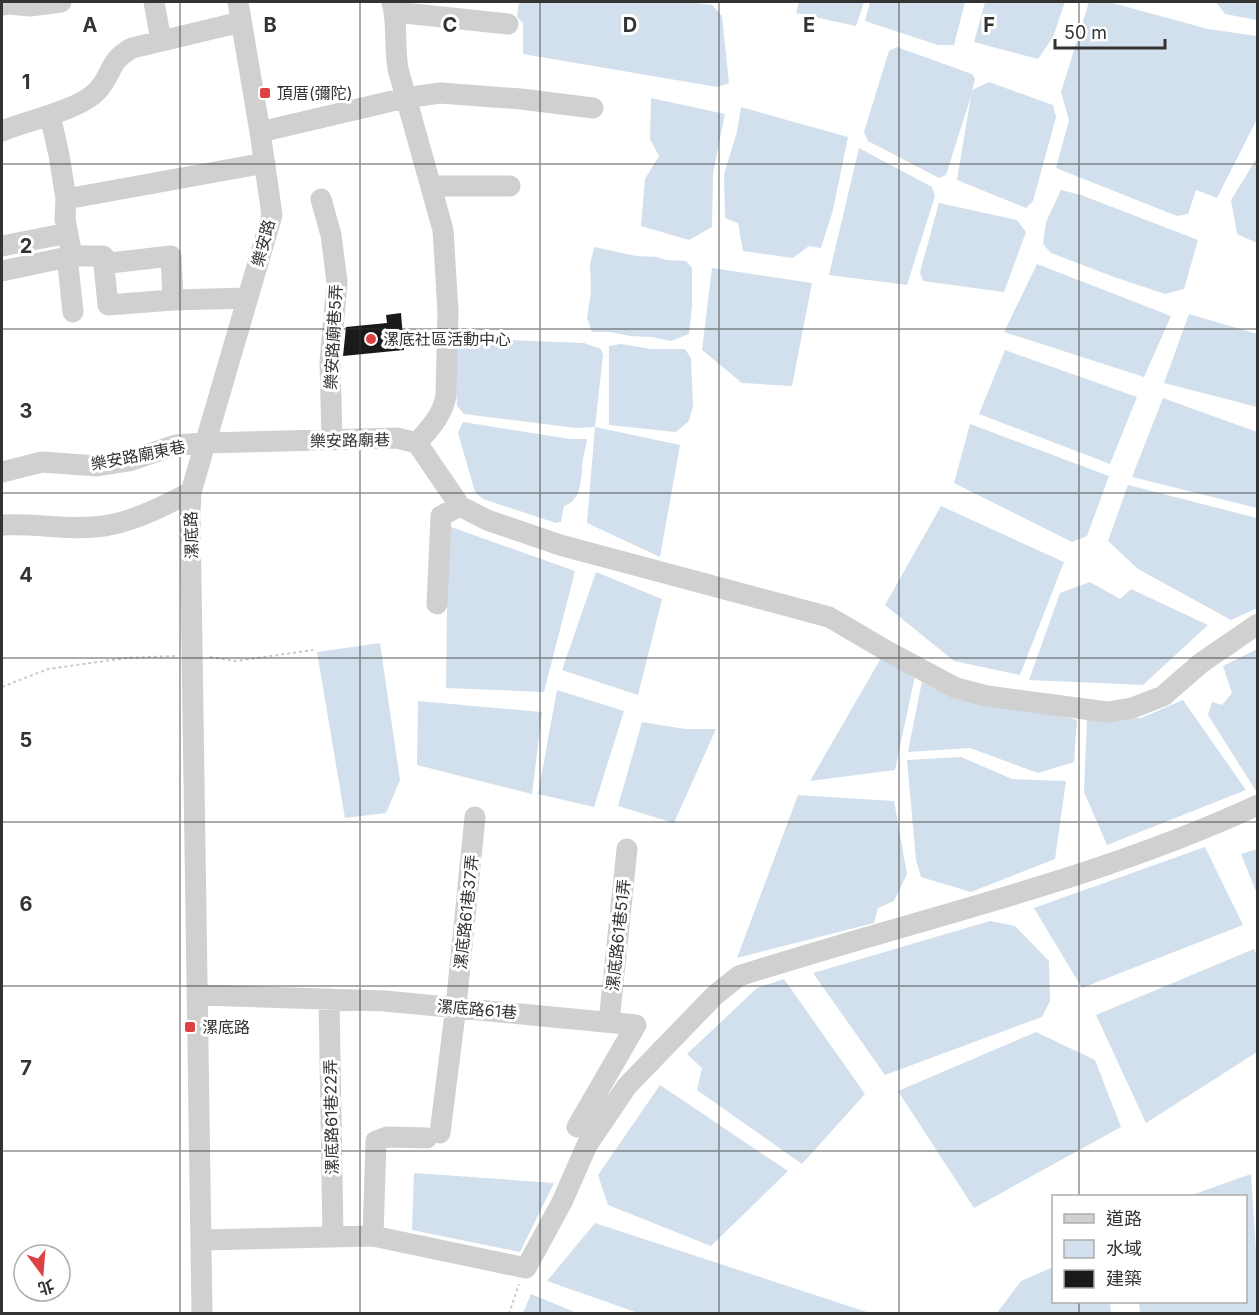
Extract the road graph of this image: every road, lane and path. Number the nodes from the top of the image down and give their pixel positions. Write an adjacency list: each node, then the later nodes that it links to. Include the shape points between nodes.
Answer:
1 (61, 2): 3 (street)
2 (154, 2): 7 (street)
3 (2, 6)
4 (394, 7): 6 (street); 8 (street, via 396,57)
5 (239, 12): 7 (street); 12 (street, 樂安路)
6 (508, 24)
7 (161, 41): 10 (street, via 120,55 98,91)
8 (405, 98): 9 (street, via 440,93); 12 (street); 14 (street)
9 (592, 108)
10 (50, 115): 11 (street); 16 (street)
11 (3, 124)
12 (260, 132): 13 (street, 樂安路)
13 (265, 163): 16 (street); 23 (street, 樂安路, via 272,215)
14 (430, 186): 15 (street); 28 (street, via 443,230 448,312 446,396 434,423)
15 (510, 186)
16 (66, 199): 18 (street)
17 (321, 199): 26 (street, 樂安路廟巷5弄, via 331,235 337,282 330,363)
18 (68, 233): 19 (street); 20 (street)
19 (2, 246)
20 (72, 256): 21 (street); 22 (street); 25 (street, via 68,265)
21 (102, 256): 24 (street, via 108,305); 24 (street, via 111,263 171,256)
22 (2, 271)
23 (248, 298): 24 (street); 27 (street, 樂安路)
24 (173, 300)
25 (73, 312)
26 (332, 440): 27 (street, 樂安路廟巷); 28 (street, 樂安路廟巷, via 397,438)
27 (204, 443): 29 (street, 樂安路廟東巷, via 176,445 97,466 42,462); 30 (street, 漯底路)
28 (417, 443): 31 (street)
29 (2, 472)
30 (191, 492): 32 (street, via 134,519 103,526); 36 (street, 漯底路)
31 (460, 506): 33 (street, via 441,516); 34 (street, via 487,520 560,545 829,617 956,688 987,696 1107,712 1132,708 1163,696 1201,663)
32 (2, 525)
33 (437, 604)
34 (1257, 624)
35 (313, 650): 36 (path, via 236,661)
36 (192, 655): 37 (path, via 126,658 48,669); 41 (street, 漯底路)
37 (2, 687)
38 (1257, 805): 49 (street, via 1094,871 739,976 715,995 627,1086 587,1145)
39 (475, 817): 43 (street, 漯底路61巷37弄)
40 (627, 849): 44 (street, 漯底路61巷51弄)
41 (198, 995): 42 (street, 漯底路61巷); 48 (street, 漯底路)
42 (328, 999): 43 (street, 漯底路61巷); 46 (street, 漯底路61巷22弄)
43 (456, 1006): 44 (street, 漯底路61巷); 47 (street, 漯底路61巷37弄, via 433,1136 387,1137 376,1141)
44 (609, 1022): 45 (street, 漯底路61巷, via 636,1025)
45 (577, 1127)
46 (333, 1235): 47 (street); 48 (street)
47 (373, 1236): 49 (street)
48 (203, 1240): 50 (street, 漯底路)
49 (526, 1268): 51 (path)
50 (202, 1314)
51 (509, 1314)

